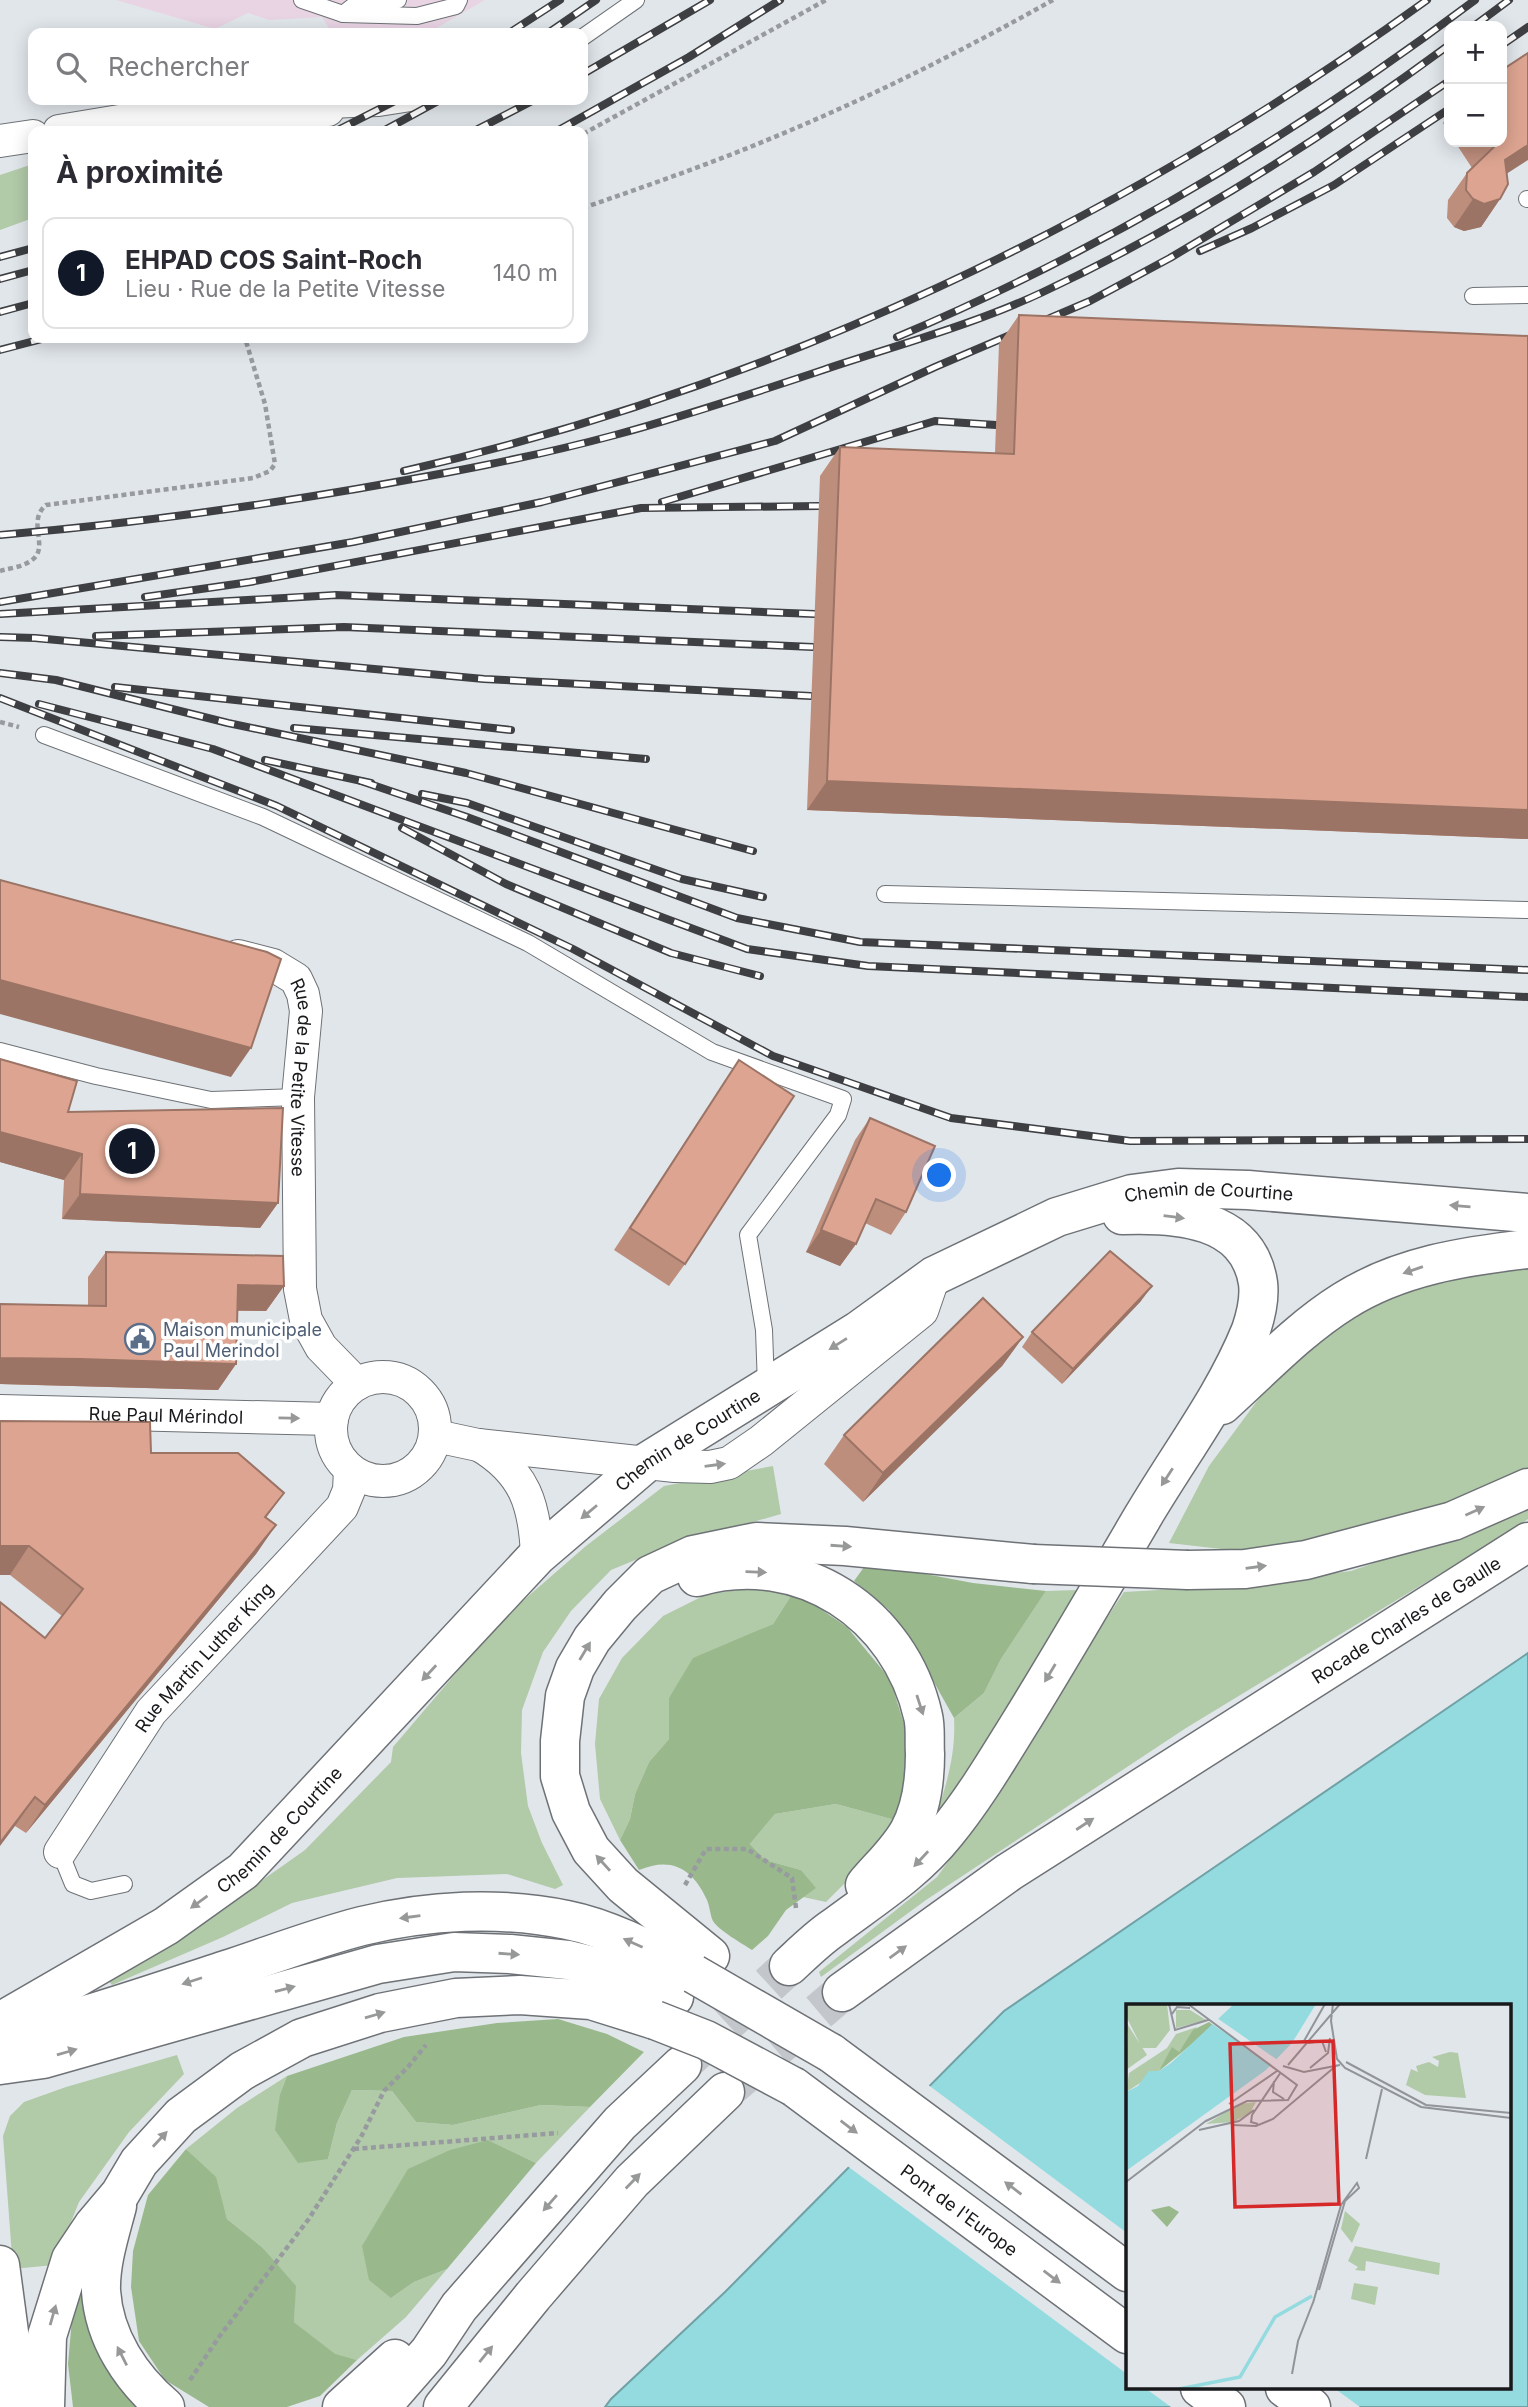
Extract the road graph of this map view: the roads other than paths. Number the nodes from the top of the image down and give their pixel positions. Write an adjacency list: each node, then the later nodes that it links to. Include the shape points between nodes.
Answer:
1 (302, 0): 7 (lane)
2 (360, 0): 7 (lane)
3 (398, 0): 7 (lane)
4 (438, 0): 8 (lane)
5 (459, 0): 8 (lane, via 456,6)
6 (636, 0): 9 (lane)
7 (343, 14): 8 (lane)
8 (417, 16)
9 (588, 34)
10 (393, 105): 11 (lane)
11 (328, 110): 12 (street, via 180,111)
12 (89, 126)
13 (28, 137): 14 (street)
14 (0, 141)
15 (1528, 295): 16 (lane)
16 (1473, 296)
17 (44, 735): 28 (lane, via 263,817 528,943 712,1052 843,1099 838,1115 748,1235 764,1330)
18 (885, 894): 19 (lane)
19 (1528, 910)
20 (208, 948): 22 (street, Rue de la Petite Vitesse, via 273,965 296,979 306,1011)
21 (0, 1051): 22 (lane, via 211,1100)
22 (298, 1097): 27 (street, Rue de la Petite Vitesse, via 300,1289 306,1320 321,1347)
23 (1528, 1213): 24 (main road, Chemin de Courtine, one-way to 24, via 1178,1188 1132,1194)
24 (1057, 1217): 26 (main road, Chemin de Courtine); 31 (main road, one-way to 31, via 1135,1214 1208,1222 1234,1237 1250,1256 1258,1284 1257,1310)
25 (1528, 1249): 31 (main road, one-way to 31, via 1429,1265 1382,1281 1344,1301)
26 (934, 1276): 28 (main road, Chemin de Courtine, one-way to 28, via 858,1331); 34 (street, one-way to 26, via 729,1464 922,1311)
27 (357, 1384): 30 (street, via 345,1393); 32 (street, via 389,1377 419,1390 435,1419)
28 (766, 1388): 34 (main road, Chemin de Courtine)
29 (0, 1411): 30 (street, Rue Paul Mérindol, one-way to 30)
30 (332, 1419): 35 (street, via 334,1447)
31 (1204, 1420): 42 (main road, one-way to 42, via 1003,1750 946,1833 909,1873)
32 (436, 1436): 33 (street); 35 (street, via 426,1460 406,1477 377,1481)
33 (478, 1445): 34 (street); 38 (street, via 499,1457 524,1489)
34 (647, 1462): 38 (main road, Chemin de Courtine, one-way to 38)
35 (350, 1470): 40 (street, Rue Martin Luther King, via 342,1507 151,1712)
36 (1528, 1488): 39 (main road, one-way to 36, bridge, via 660,1570 693,1555 756,1542 1033,1564 1245,1569 1306,1560 1454,1521)
37 (1528, 1542): 45 (main road, Rocade Charles de Gaulle, one-way to 37, via 1009,1872)
38 (537, 1556): 46 (main road, Chemin de Courtine, one-way to 46, via 243,1871 166,1926)
39 (620, 1605): 42 (main road, one-way to 42, via 712,1573 759,1570 806,1578 850,1602 885,1634 910,1675 924,1719 920,1799 909,1832); 44 (main road, one-way to 39, via 623,1885 592,1850 571,1812 560,1776 565,1696 592,1639)
40 (60, 1853): 41 (lane, via 73,1884 91,1891)
41 (124, 1884)
42 (830, 1930): 43 (main road)
43 (789, 1966)
44 (683, 1987): 47 (main road, one-way to 47, via 630,1941 569,1920 466,1911 360,1927 93,2014); 48 (main road, one-way to 44, via 43,2059 378,1964 454,1952 568,1960 642,1982); 51 (main road, one-way to 44, via 139,2162 181,2116 242,2071 302,2038 380,2013 469,1997 591,2000); 53 (main road, one-way to 44, bridge, via 831,2053); 55 (main road, Pont de l'Europe, one-way to 55, bridge, via 706,2040 794,2087)
45 (842, 1992)
46 (0, 2022)
47 (0, 2038)
48 (0, 2064)
49 (682, 2065): 54 (main road, one-way to 54, via 620,2123)
50 (725, 2092): 63 (main road, one-way to 50, via 632,2181)
51 (120, 2194): 58 (main road, one-way to 51, via 145,2390 125,2363 108,2327 101,2291 105,2251); 60 (main road, one-way to 51, via 47,2336 71,2259)
52 (0, 2265): 59 (main road)
53 (1126, 2271)
54 (459, 2306): 61 (main road); 62 (main road, via 429,2351)
55 (1126, 2333)
56 (1203, 2390): 64 (main road)
57 (1288, 2390): 65 (main road)
58 (175, 2397)
59 (19, 2407)
60 (45, 2407)
61 (342, 2407)
62 (381, 2407)
63 (443, 2407)
64 (1226, 2407)
65 (1311, 2407)

